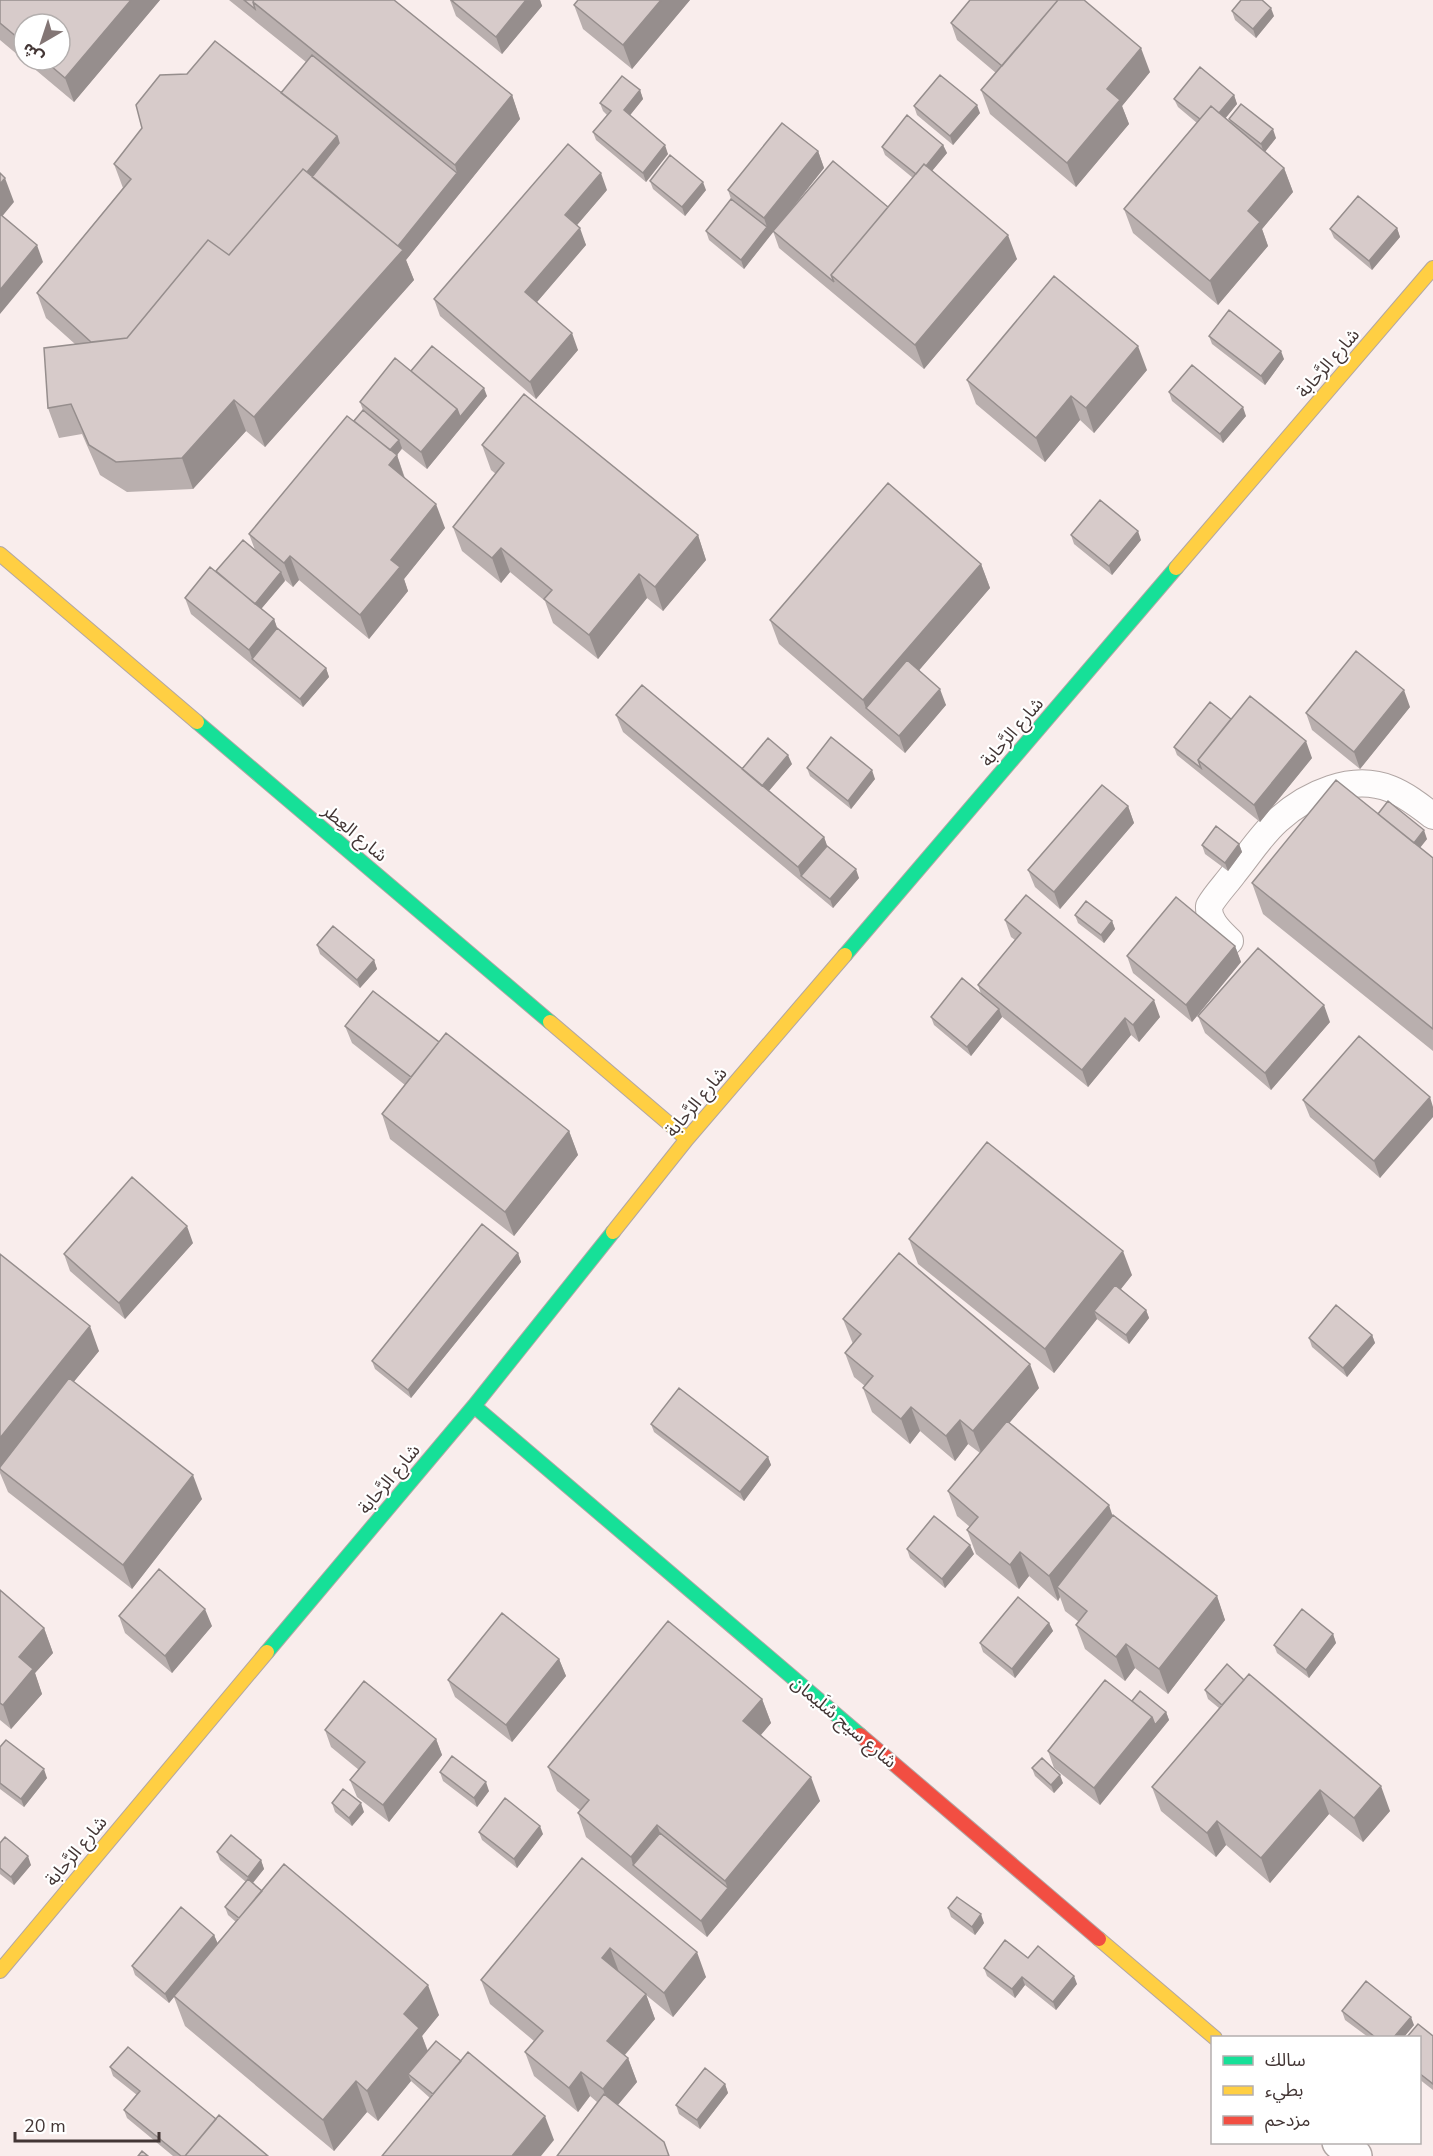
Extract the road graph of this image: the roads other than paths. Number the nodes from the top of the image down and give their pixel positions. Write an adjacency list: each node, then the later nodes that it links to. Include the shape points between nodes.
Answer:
1 (1429, 282): 5 (street, شارع الرَّحابة)
2 (0, 554): 5 (street, شارع العِطر)
3 (1433, 816): 4 (lane, via 1390,788 1364,783 1341,786 1303,802 1277,821 1209,906 1214,924)
4 (1230, 941)
5 (687, 1139): 6 (street, شارع الرَّحابة)
6 (474, 1406): 7 (street, شارع الرَّحابة); 8 (street, شارع سيح سُلَيمان)
7 (0, 1971)
8 (1214, 2036)
9 (1341, 2144): 10 (street)
10 (1354, 2156)

